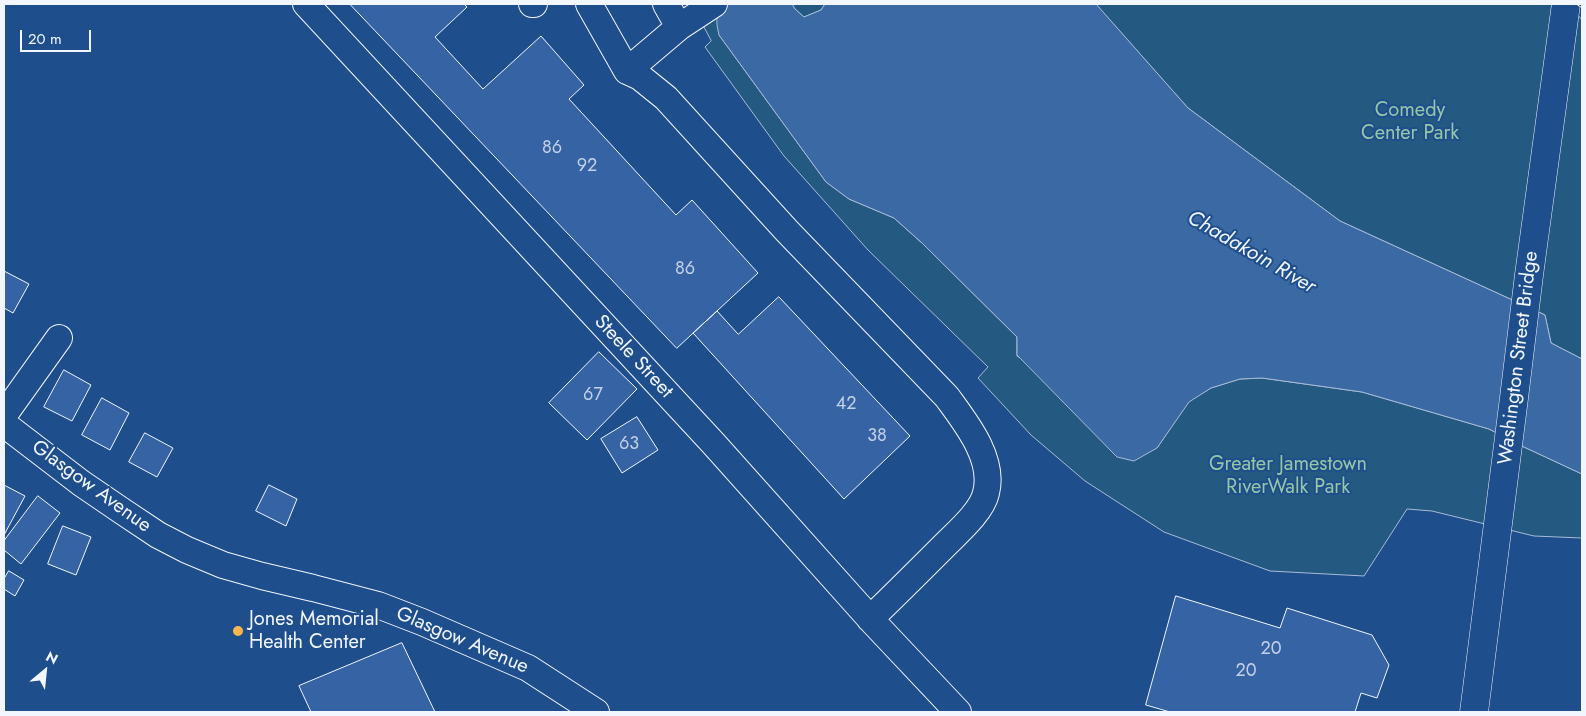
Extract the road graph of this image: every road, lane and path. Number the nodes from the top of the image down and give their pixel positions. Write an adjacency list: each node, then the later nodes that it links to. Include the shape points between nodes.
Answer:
1 (306, 4): 11 (street, Steele Street, via 713,443)
2 (589, 4): 7 (street)
3 (666, 4): 6 (street)
4 (714, 4): 6 (street)
5 (1566, 4): 14 (highway, Washington Street Bridge, via 1528,275)
6 (679, 27): 7 (street)
7 (627, 71): 11 (street, via 666,98 787,231 947,397 964,420 985,460 986,494 976,512)
8 (59, 338): 9 (street)
9 (4, 415)
10 (4, 424): 12 (street, Glasgow Avenue, via 122,512 187,550 230,567 378,606 422,622 528,668)
11 (870, 619): 13 (street, Steele Street)
12 (596, 712)
13 (958, 712)
14 (1474, 712)

